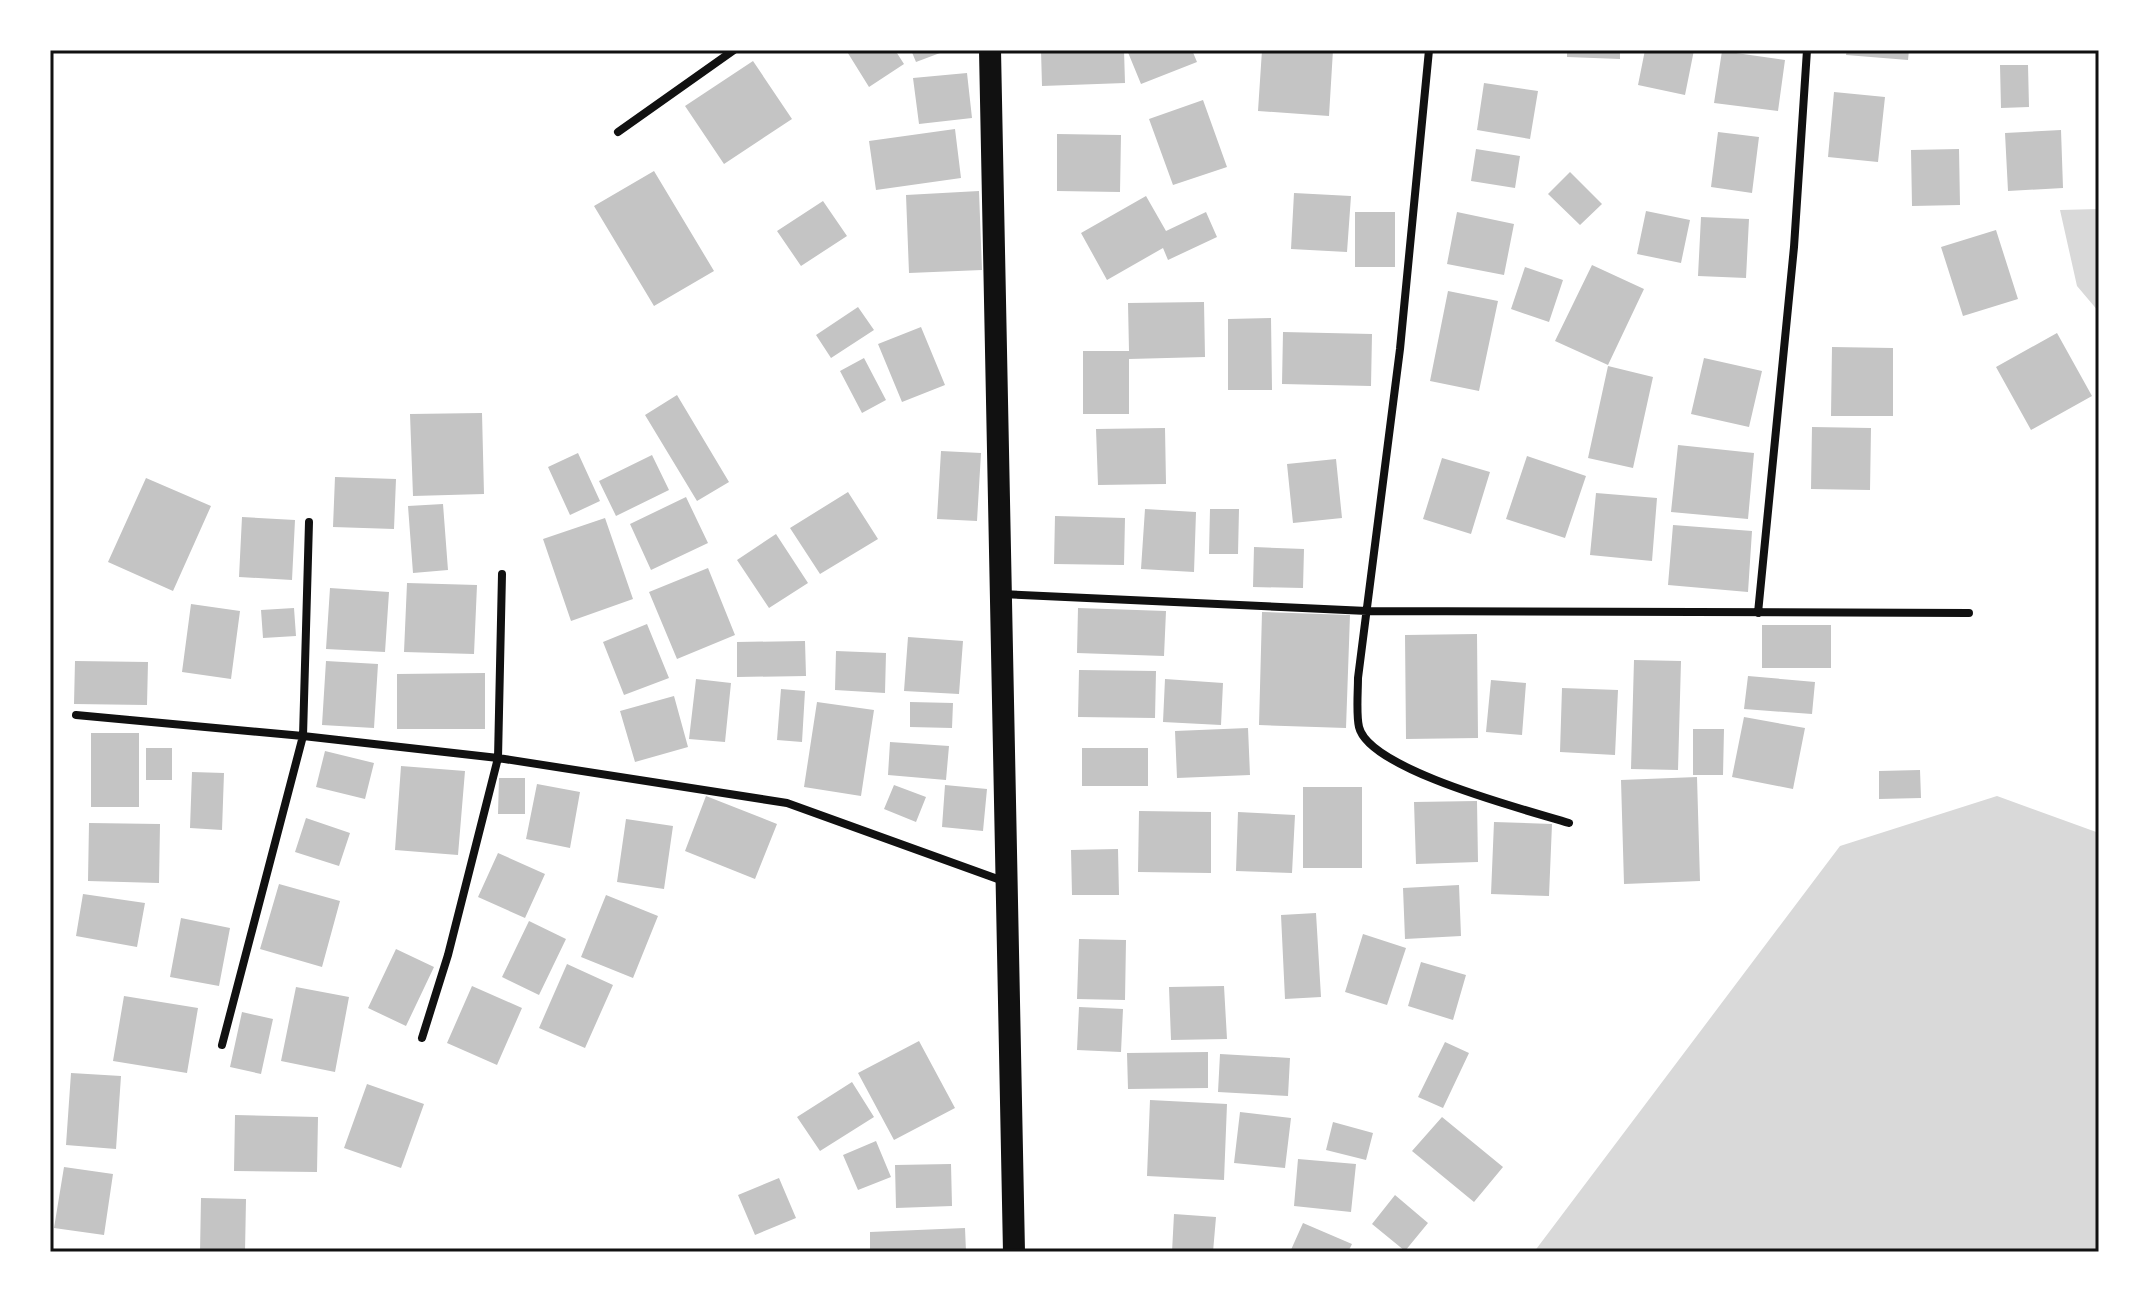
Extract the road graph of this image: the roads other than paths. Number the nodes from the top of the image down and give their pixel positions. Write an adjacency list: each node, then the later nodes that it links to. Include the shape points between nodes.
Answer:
1 (734, 50): 5 (street)
2 (990, 50): 8 (highway)
3 (1429, 50): 9 (street, via 1400,349)
4 (1807, 50): 10 (street, via 1794,247)
5 (618, 132)
6 (309, 522): 13 (street)
7 (502, 574): 14 (street)
8 (1000, 594): 9 (street); 16 (highway)
9 (1367, 611): 10 (street); 15 (street, via 1358,678 1359,729 1379,754 1428,778)
10 (1758, 613): 11 (street)
11 (1969, 613)
12 (76, 715): 13 (street)
13 (303, 736): 14 (street); 18 (street)
14 (498, 758): 16 (street, via 787,803); 17 (street)
15 (1569, 823)
16 (1006, 882): 19 (highway)
17 (422, 1038)
18 (222, 1045)
19 (1014, 1252)

